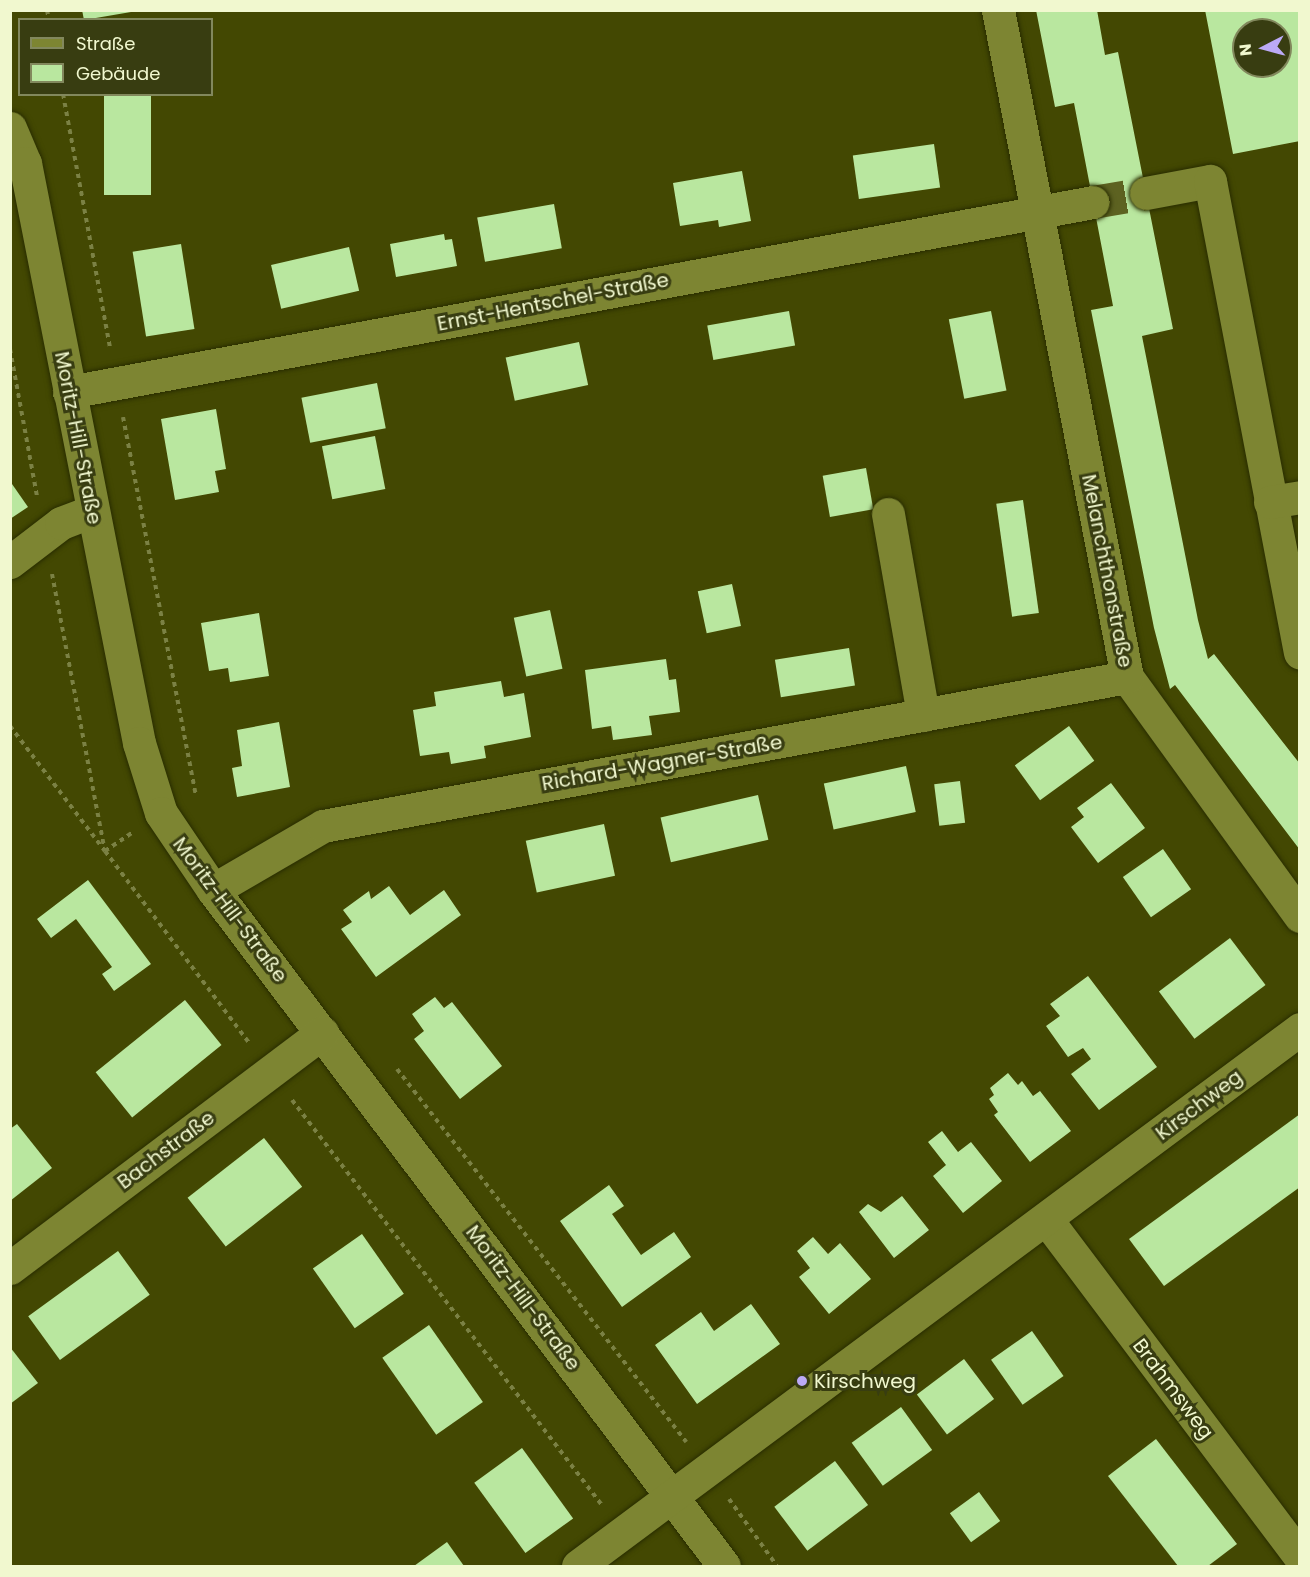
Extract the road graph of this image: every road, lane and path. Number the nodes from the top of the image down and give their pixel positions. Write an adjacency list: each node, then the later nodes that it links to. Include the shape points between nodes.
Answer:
1 (998, 10): 6 (street, Melanchthonstraße)
2 (63, 96): 7 (path)
3 (10, 128): 8 (street, Moritz-Hill-Straße, via 25,163)
4 (1146, 193): 9 (street, via 1209,181)
5 (1093, 202): 6 (street)
6 (1036, 212): 7 (street, Ernst-Hentschel-Straße); 14 (street, Melanchthonstraße)
7 (117, 383): 8 (street, Ernst-Hentschel-Straße); 17 (path)
8 (69, 392): 10 (street, Moritz-Hill-Straße)
9 (1285, 499): 13 (street)
10 (93, 511): 12 (street, via 61,523); 18 (street, Moritz-Hill-Straße, via 140,742)
11 (888, 514): 15 (street)
12 (10, 562)
13 (1299, 652)
14 (1127, 677): 15 (street, Richard-Wagner-Straße); 20 (street, Melanchthonstraße)
15 (922, 715): 19 (street, Richard-Wagner-Straße, via 323,826)
16 (10, 726): 18 (path, via 105,851)
17 (198, 806)
18 (161, 813): 19 (street, Moritz-Hill-Straße)
19 (213, 890): 22 (street, Moritz-Hill-Straße)
20 (1299, 916)
21 (1299, 1029): 24 (street, Kirschweg)
22 (322, 1033): 25 (street, Bachstraße); 27 (street, Moritz-Hill-Straße)
23 (394, 1065): 26 (path)
24 (1047, 1220): 26 (street, Kirschweg); 28 (street, Brahmsweg)
25 (10, 1268)
26 (707, 1470): 27 (street, Kirschweg); 31 (path)
27 (674, 1496): 29 (street, Kirschweg); 30 (street, Moritz-Hill-Straße)
28 (1299, 1557)
29 (579, 1566)
30 (724, 1566)
31 (777, 1566)

